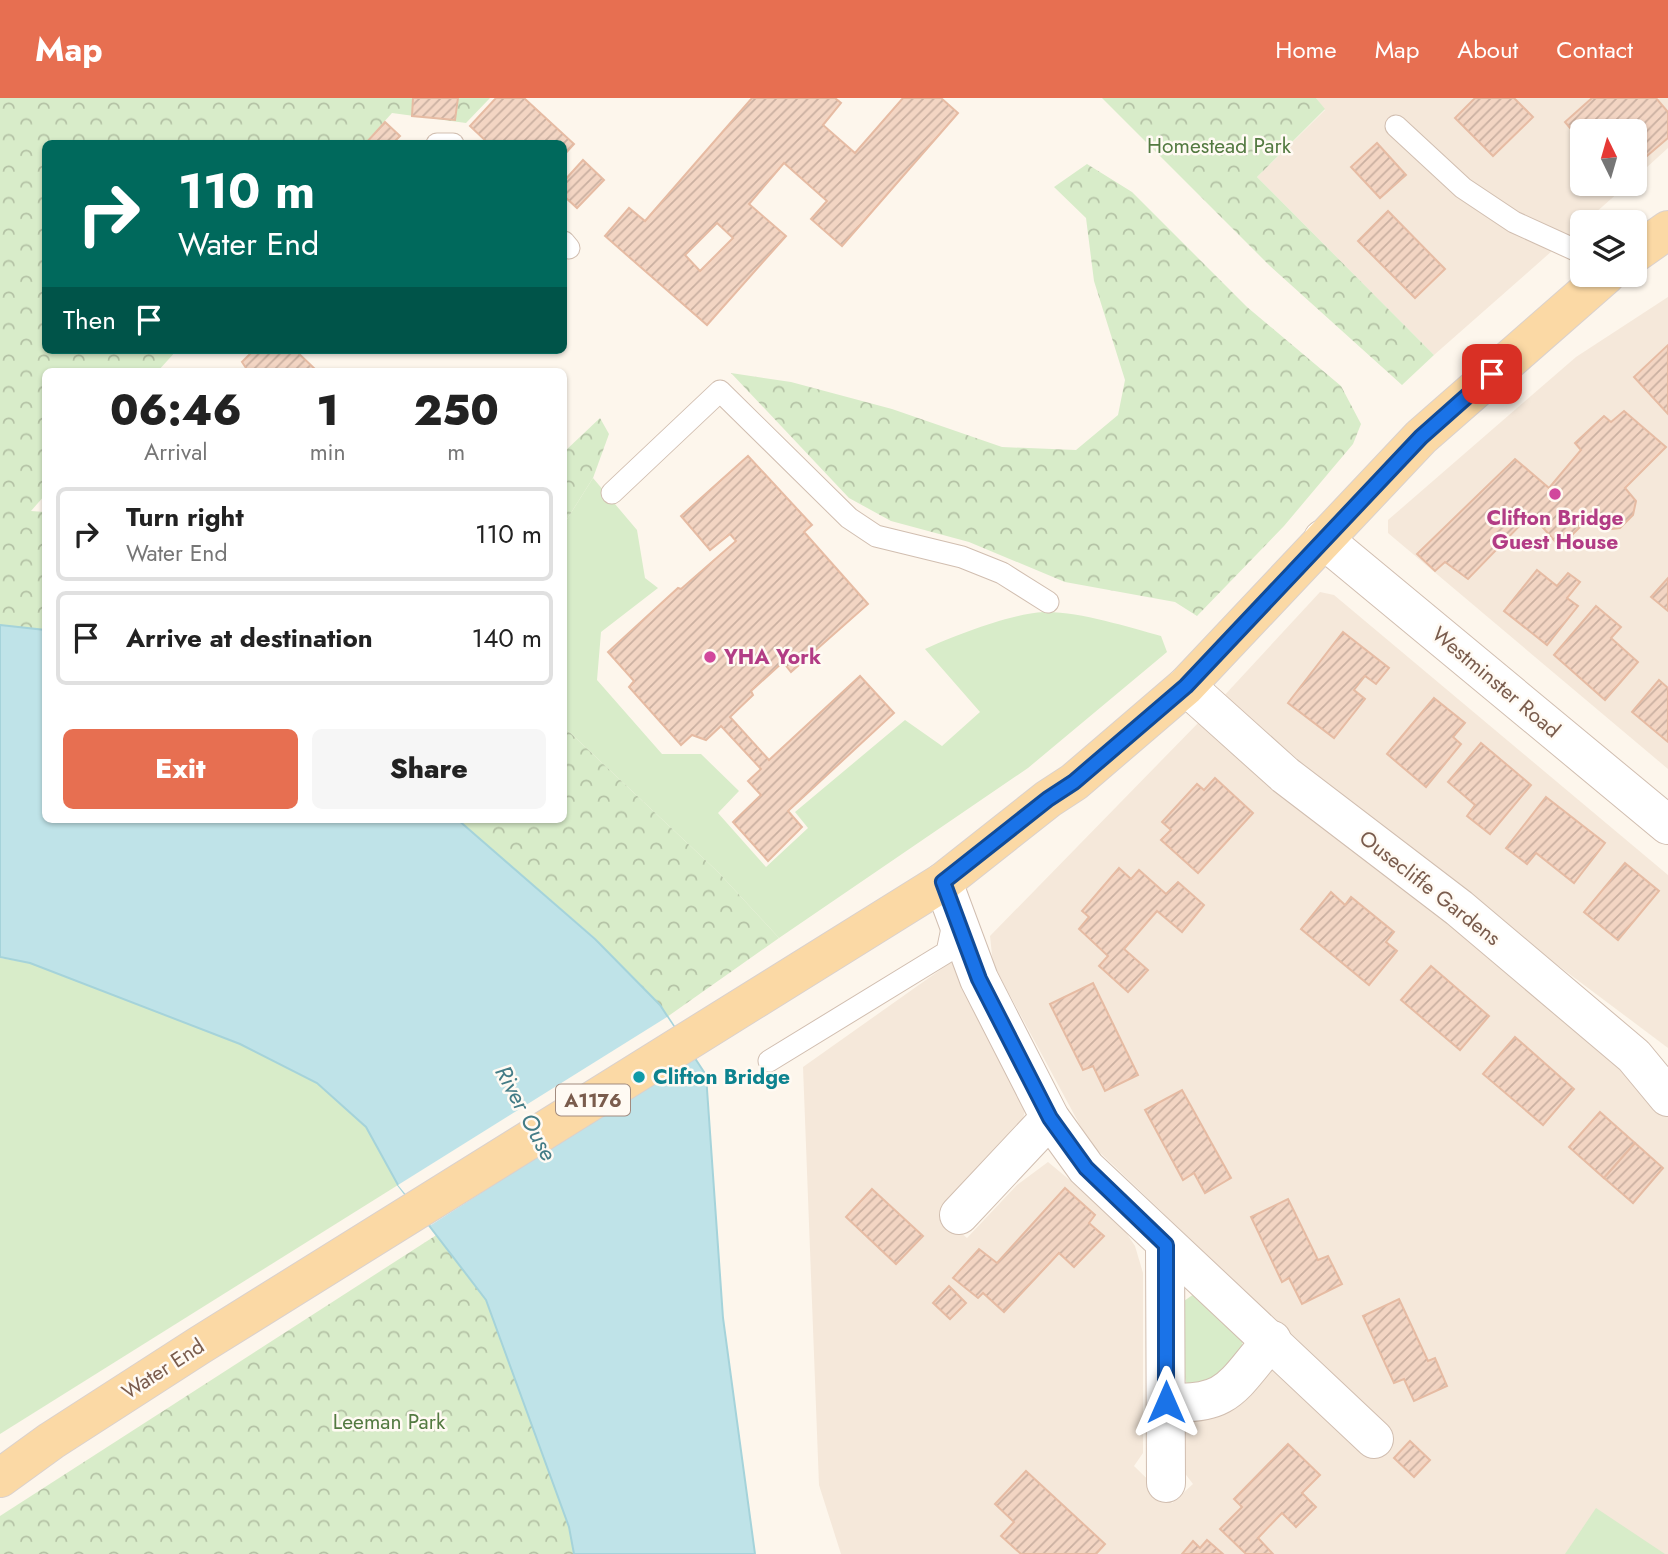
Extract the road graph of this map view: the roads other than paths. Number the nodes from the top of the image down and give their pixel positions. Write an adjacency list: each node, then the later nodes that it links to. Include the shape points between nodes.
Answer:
1 (1396, 126): 4 (lane, via 1463,188 1514,222)
2 (1668, 230): 3 (main road)
3 (1647, 245)
4 (1570, 248)
5 (1591, 287): 7 (main road, A1176, via 1421,437)
6 (612, 493): 8 (lane, via 720,391 849,518 876,536 962,556 1002,573)
7 (1323, 538): 9 (main road, A1176); 10 (street, Westminster Road)
8 (1048, 602)
9 (1186, 686): 11 (main road, A1176, via 1074,782); 14 (street, Ousecliffe Gardens, via 1285,775 1459,908 1634,1056)
10 (1668, 825)
11 (943, 882): 12 (street); 21 (main road, Water End / A1176, via 328,1265)
12 (962, 927): 13 (lane, via 951,933 947,952); 15 (street, via 979,979)
13 (769, 1061)
14 (1668, 1097)
15 (1050, 1118): 16 (street); 17 (street, via 1086,1168)
16 (959, 1215)
17 (1166, 1245): 18 (street); 19 (street)
18 (1272, 1340): 19 (street, via 1224,1394 1209,1402); 20 (street)
19 (1166, 1402): 22 (street)
20 (1374, 1439)
21 (0, 1478)
22 (1166, 1483)

